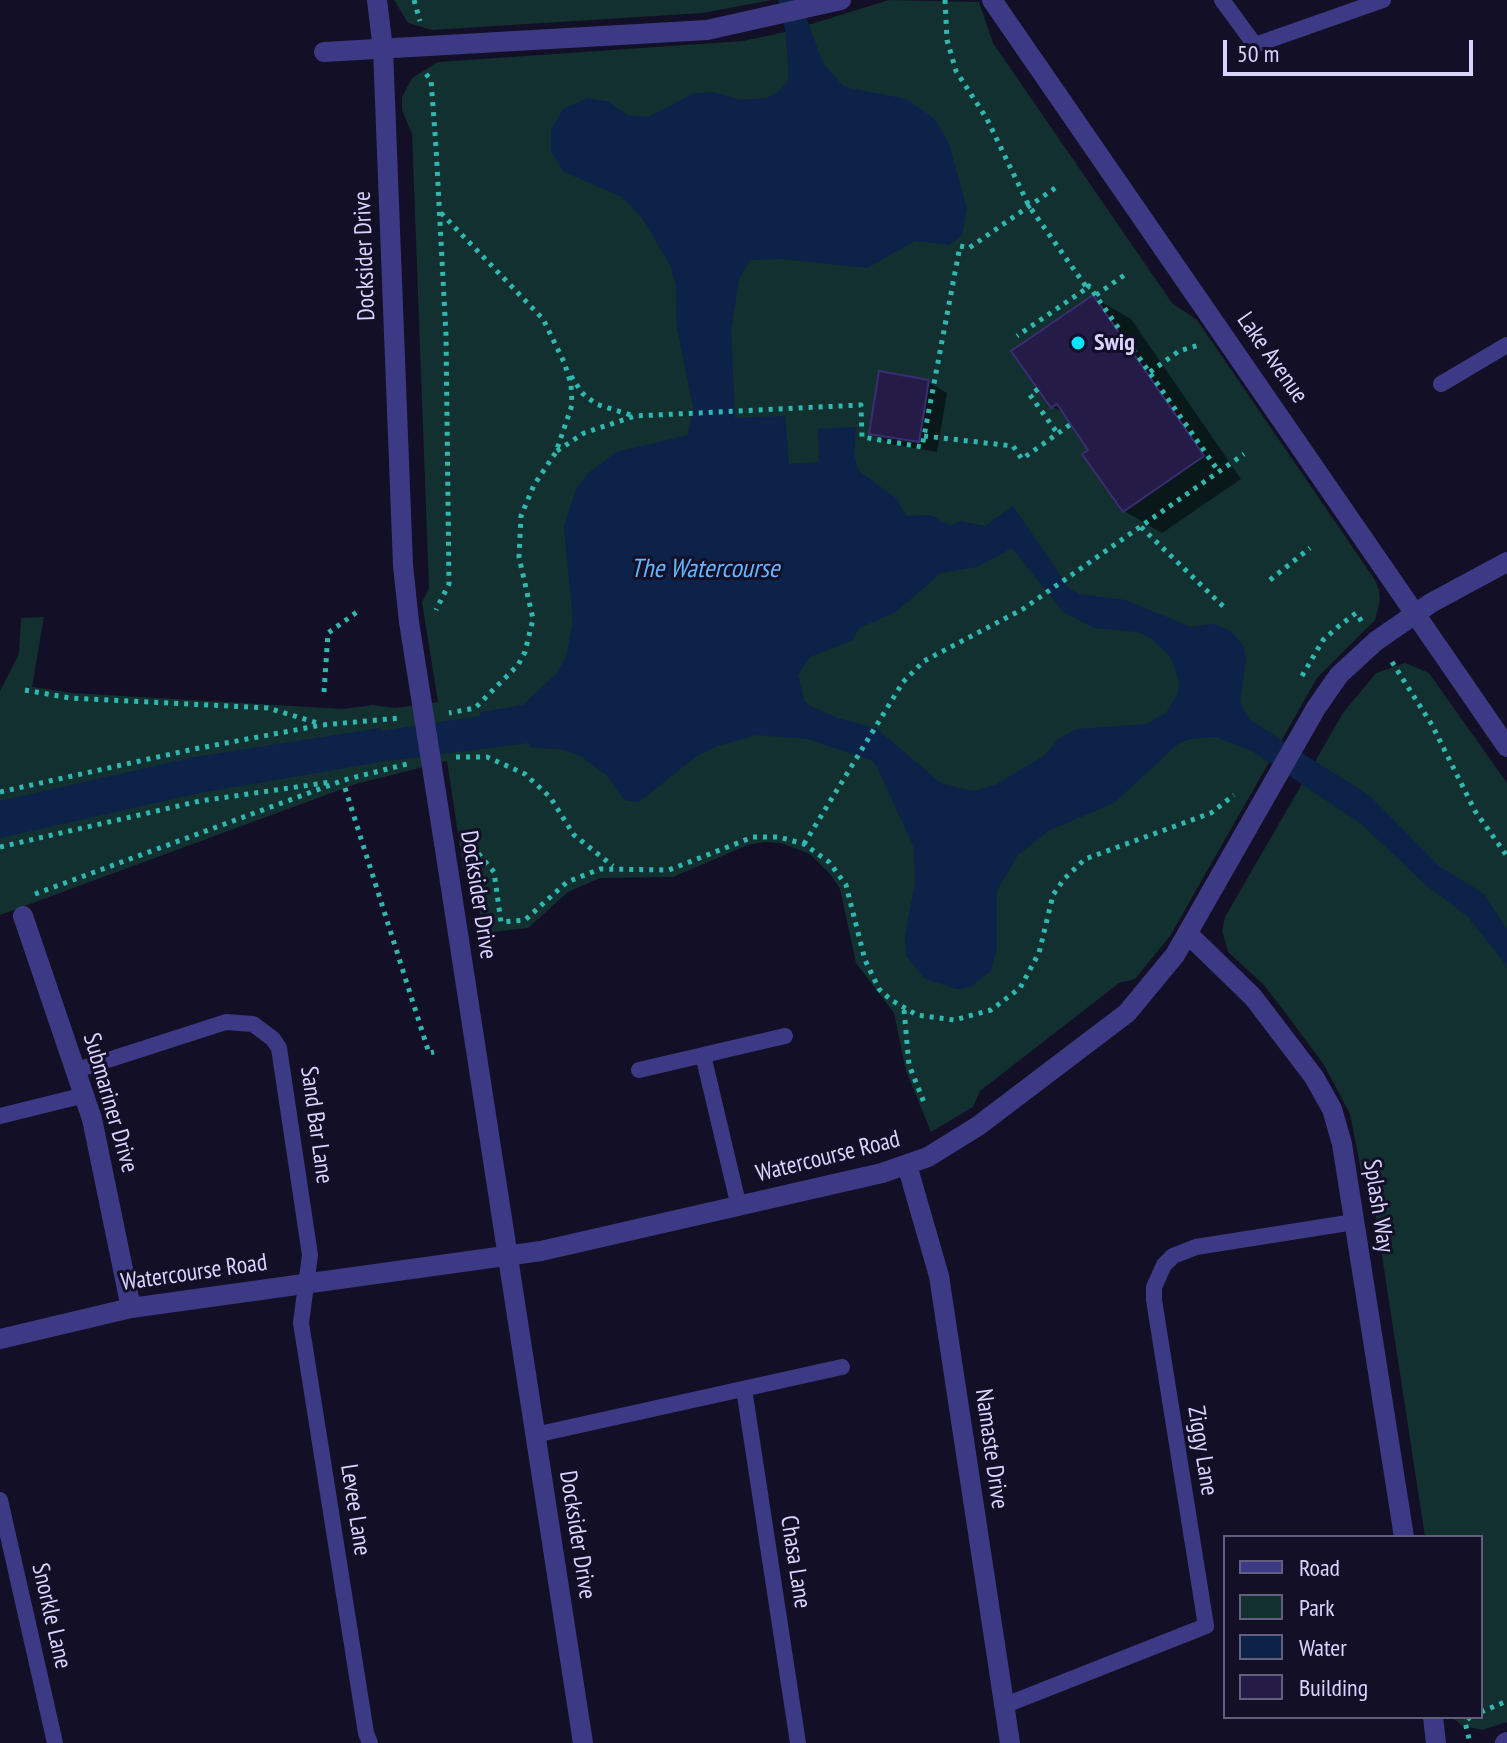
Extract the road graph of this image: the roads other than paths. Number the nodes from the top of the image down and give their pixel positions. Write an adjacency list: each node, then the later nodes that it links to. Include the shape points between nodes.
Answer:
1 (377, 0): 6 (street)
2 (992, 0): 11 (street, Lake Avenue)
3 (1222, 0): 4 (lane, via 1255,45)
4 (1383, 0)
5 (838, 1): 6 (street, via 707,30)
6 (383, 49): 7 (street); 24 (street, Docksider Drive, bridge, via 403,565)
7 (324, 52)
8 (1507, 345): 9 (lane)
9 (1441, 384)
10 (1507, 562): 11 (street, Watercourse Road)
11 (1417, 613): 12 (street, Lake Avenue); 14 (street, Watercourse Road, via 1339,675)
12 (1507, 747)
13 (23, 916): 17 (street, Submariner Drive)
14 (1188, 934): 21 (street, Watercourse Road, via 1161,975 1109,1029 978,1126); 23 (street, Splash Way, via 1253,997 1324,1092 1338,1126)
15 (785, 1036): 16 (lane)
16 (703, 1055): 18 (lane); 22 (lane)
17 (77, 1070): 19 (street, Submariner Drive); 25 (lane, Sand Bar Lane, via 226,1022 253,1024 273,1039 283,1060 310,1255)
18 (639, 1070)
19 (85, 1095): 20 (lane); 26 (street, Submariner Drive)
20 (0, 1116)
21 (907, 1165): 22 (street, Watercourse Road); 33 (street, Namaste Drive, via 939,1276)
22 (739, 1207): 24 (street, Watercourse Road)
23 (1354, 1222): 32 (street, Splash Way); 33 (lane, Ziggy Lane, via 1196,1247 1164,1265 1154,1300 1206,1626)
24 (508, 1255): 25 (street, Watercourse Road); 30 (street, Docksider Drive)
25 (304, 1283): 26 (street, Watercourse Road); 36 (lane, Levee Lane, via 301,1323)
26 (131, 1308): 27 (street, Watercourse Road)
27 (0, 1339)
28 (842, 1367): 29 (lane)
29 (744, 1389): 30 (lane); 38 (lane, Chasa Lane)
30 (535, 1435): 37 (street, Docksider Drive)
31 (0, 1500): 35 (lane, Snorkle Lane)
32 (1404, 1535)
33 (1003, 1706): 39 (street, Namaste Drive)
34 (1433, 1719): 40 (street)
35 (55, 1743)
36 (370, 1743)
37 (583, 1743)
38 (798, 1743)
39 (1010, 1743)
40 (1436, 1743)

